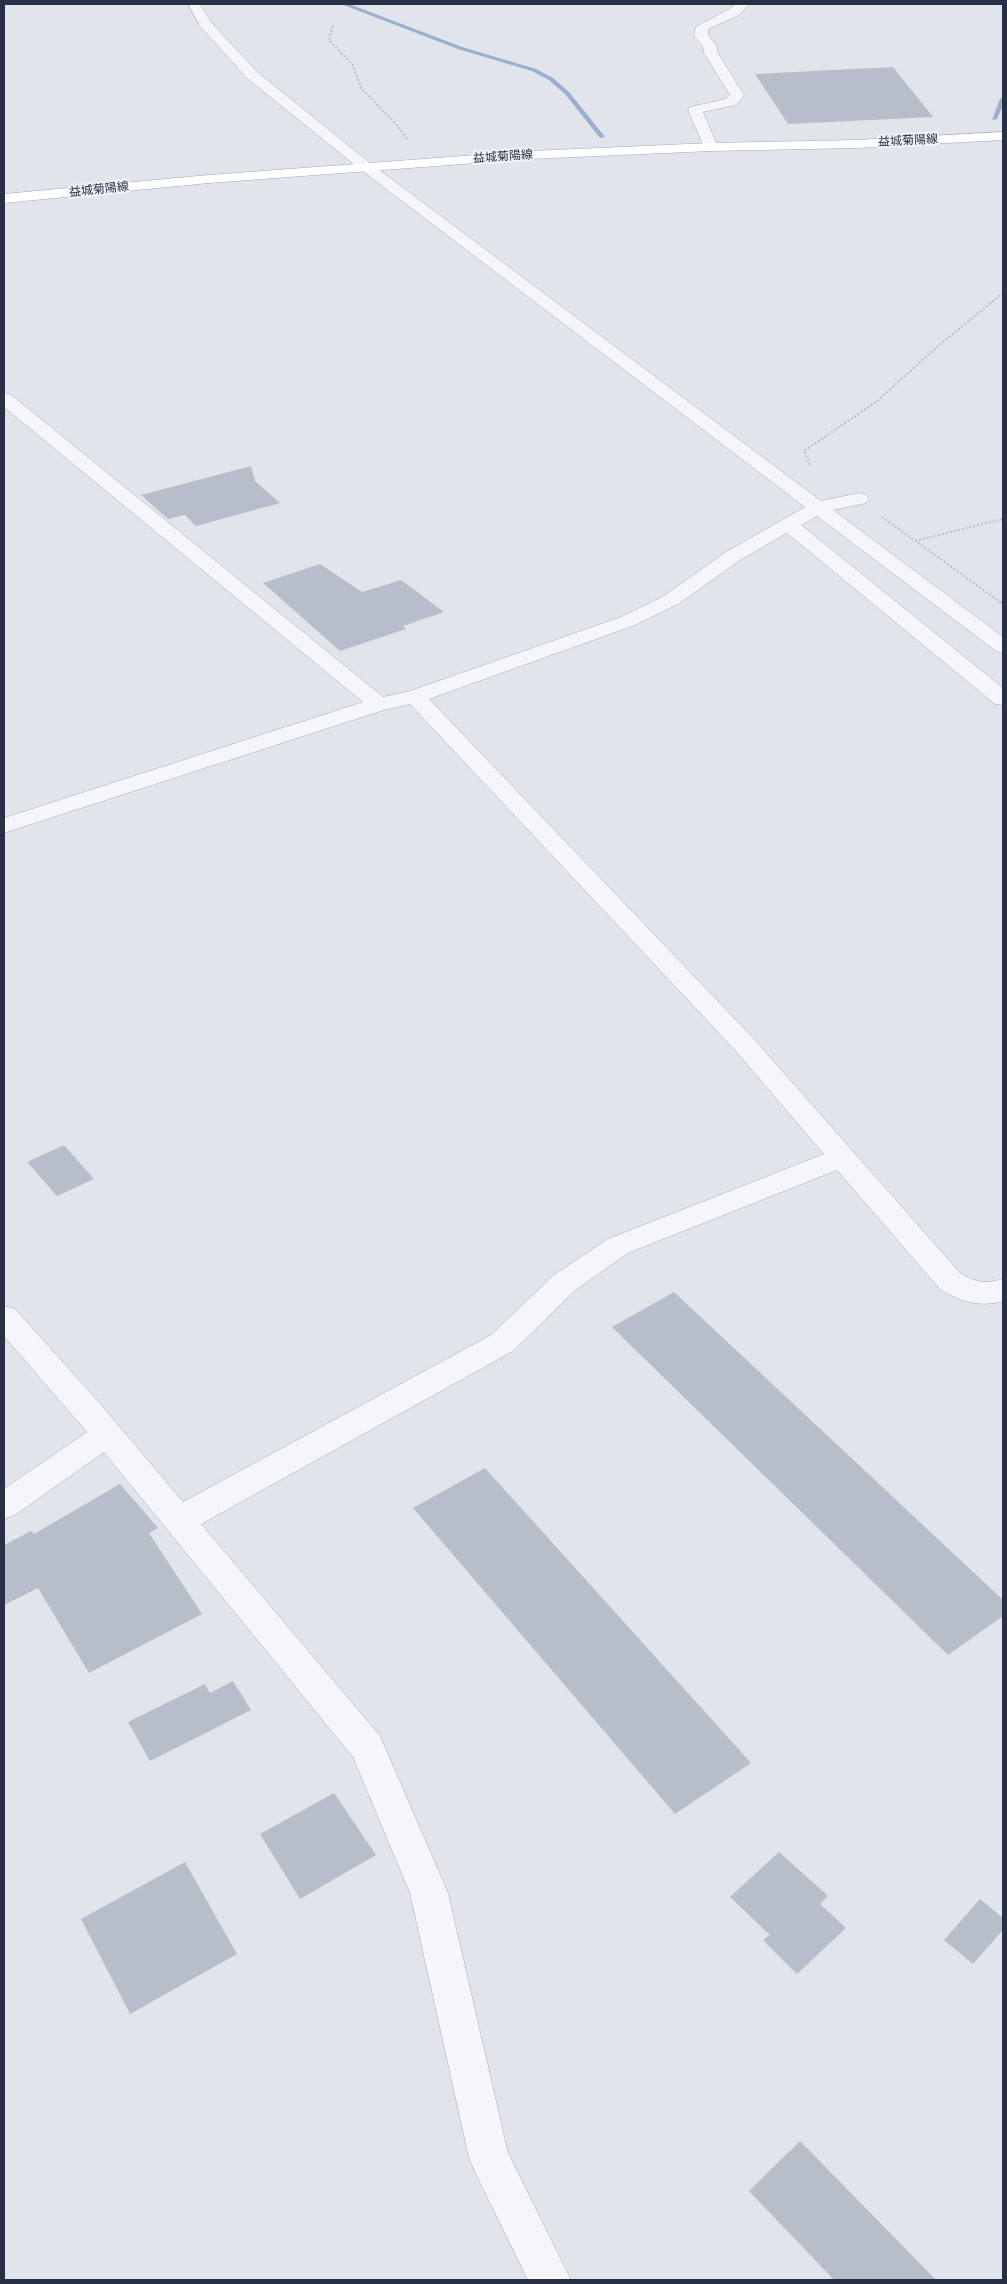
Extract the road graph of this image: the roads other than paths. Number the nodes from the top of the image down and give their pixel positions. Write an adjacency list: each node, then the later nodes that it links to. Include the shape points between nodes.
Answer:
1 (194, 4): 5 (street, via 205,23 252,75)
2 (743, 4): 4 (street, via 734,12 702,27 701,36 737,95 731,102 696,110)
3 (1003, 136): 4 (main road, 益城菊陽線)
4 (711, 148): 5 (main road, 益城菊陽線)
5 (365, 166): 6 (main road, 益城菊陽線); 9 (street)
6 (4, 199)
7 (4, 398): 14 (street)
8 (859, 499): 9 (street)
9 (819, 507): 10 (street); 11 (street)
10 (788, 524): 12 (street, via 733,556 671,600 628,621); 13 (street)
11 (1003, 647)
12 (414, 697): 14 (street); 16 (street, via 744,1044)
13 (1003, 699)
14 (379, 704): 15 (street)
15 (4, 826)
16 (842, 1157): 17 (street, via 950,1281 964,1290 981,1294 992,1295); 21 (street, via 618,1246 564,1283 502,1343)
17 (1003, 1290)
18 (4, 1316): 19 (street)
19 (107, 1434): 20 (street); 21 (street)
20 (4, 1506)
21 (178, 1520): 22 (street, via 367,1746 429,1893 489,2158)
22 (550, 2280)

